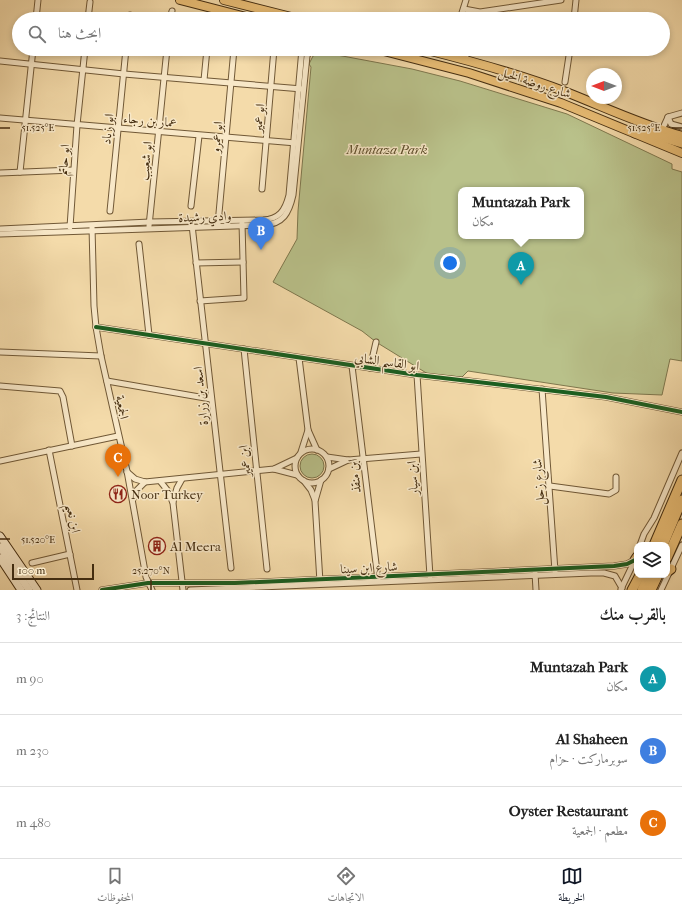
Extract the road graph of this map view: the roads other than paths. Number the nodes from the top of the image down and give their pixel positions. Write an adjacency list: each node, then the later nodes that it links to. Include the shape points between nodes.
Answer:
1 (38, 0): 11 (street)
2 (180, 0): 13 (main road)
3 (251, 0): 10 (main road)
4 (466, 0): 9 (street)
5 (561, 0): 9 (street, via 480,12)
6 (576, 0): 17 (street)
7 (233, 1): 10 (main road); 14 (street)
8 (90, 2): 12 (street)
9 (464, 9): 16 (street)
10 (270, 11): 15 (main road)
11 (37, 12)
12 (89, 12)
13 (226, 12)
14 (234, 12)
15 (274, 12)
16 (463, 12)
17 (575, 12)
18 (33, 56): 33 (street)
19 (84, 56): 34 (street, ابو حاتم)
20 (125, 56): 35 (street, ابو زياد)
21 (166, 56): 36 (street, ابو شعيب)
22 (206, 56): 37 (street)
23 (234, 56): 39 (street, ابو عمرو)
24 (274, 56): 40 (street, ابو عمير)
25 (302, 56): 41 (street, وادي رشيدة)
26 (307, 56): 41 (street, وادي رشيدة)
27 (405, 56): 51 (main road, شارع روضة الخيل, via 575,108)
28 (449, 56): 32 (main road, شارع روضة الخيل)
29 (465, 56): 32 (street)
30 (569, 56): 38 (street)
31 (0, 62): 33 (street)
32 (471, 62): 49 (main road, شارع روضة الخيل, via 564,92)
33 (32, 64): 34 (street); 45 (street)
34 (83, 70): 35 (street); 46 (street, ابو حاتم)
35 (124, 74): 36 (street); 48 (street, ابو زياد)
36 (165, 77): 37 (street); 50 (street, ابو شعيب)
37 (204, 80): 39 (street)
38 (565, 82)
39 (232, 83): 40 (street); 54 (street, ابو عمرو)
40 (272, 86): 41 (street); 55 (street, ابو عمير)
41 (301, 89): 56 (street, وادي رشيدة)
42 (682, 113): 43 (street)
43 (668, 117): 47 (street, via 671,124); 49 (street)
44 (0, 118): 45 (street, عمار بن رجاء)
45 (25, 121): 46 (street, عمار بن رجاء); 60 (street)
46 (77, 125): 48 (street, عمار بن رجاء); 59 (street, ابو حاتم)
47 (682, 127)
48 (118, 128): 50 (street, عمار بن رجاء); 64 (street, ابو زياد)
49 (662, 130): 53 (main road, شارع روضة الخيل)
50 (159, 132): 52 (street, عمار بن رجاء); 65 (street, ابو شعيب)
51 (635, 133): 57 (highway, via 652,134); 58 (main road, شارع روضة الخيل)
52 (200, 136): 54 (street, عمار بن رجاء); 63 (street)
53 (682, 136)
54 (227, 138): 55 (street, عمار بن رجاء); 68 (street, ابو عمرو)
55 (266, 141): 56 (street, عمار بن رجاء); 62 (street, ابو عمير)
56 (296, 143): 66 (street, وادي رشيدة, via 289,195 284,210 270,220)
57 (682, 143)
58 (682, 153)
59 (73, 170): 60 (street); 69 (street, ابو حاتم)
60 (20, 172): 61 (street)
61 (0, 173)
62 (262, 189)
63 (192, 206)
64 (110, 211)
65 (150, 222): 67 (street, وادي رشيدة); 70 (street, وادي رشيدة); 72 (street, ابو شعيب)
66 (242, 223): 68 (street, وادي رشيدة); 77 (street)
67 (92, 224): 69 (street, وادي رشيدة); 73 (street, الجمعية)
68 (218, 224): 70 (street, وادي رشيدة)
69 (70, 225): 71 (street, وادي رشيدة); 74 (street, ابو حاتم)
70 (192, 225): 72 (street, وادي رشيدة); 78 (street, اسعد بن زرارة)
71 (0, 229)
72 (149, 229): 73 (street, وادي رشيدة)
73 (92, 230): 74 (street, وادي رشيدة); 80 (street, الجمعية)
74 (70, 231): 75 (street, وادي رشيدة)
75 (0, 234)
76 (139, 244): 81 (street)
77 (243, 262): 78 (street); 79 (street, via 243,299)
78 (196, 263): 79 (street, اسعد بن زرارة)
79 (200, 301): 83 (street, اسعد بن زرارة)
80 (96, 327): 81 (street, ابو القاسم الشابي); 86 (street, الجمعية)
81 (149, 335): 83 (street, ابو القاسم الشابي)
82 (376, 342): 89 (street, ابو القاسم الشابي)
83 (205, 343): 84 (street, ابو القاسم الشابي); 94 (street, اسعد بن زرارة)
84 (244, 349): 87 (street, ابو القاسم الشابي); 112 (street, ابن عمير)
85 (0, 352): 86 (street)
86 (101, 356): 91 (street, الجمعية)
87 (299, 358): 88 (street, ابو القاسم الشابي); 96 (street)
88 (352, 366): 89 (street, ابو القاسم الشابي); 106 (street, ابن منقذ)
89 (370, 368): 90 (street, ابو القاسم الشابي)
90 (417, 375): 93 (street, ابو القاسم الشابي); 103 (street, ابن سيار)
91 (107, 380): 94 (street); 97 (street, الجمعية)
92 (0, 386): 98 (street, via 60,391)
93 (542, 389): 95 (street, ابو القاسم الشابي); 122 (street, شارع زحل)
94 (211, 399): 113 (street, اسعد بن زرارة)
95 (680, 410)
96 (308, 430): 100 (street); 101 (street)
97 (118, 436): 98 (street); 111 (street, الجمعية)
98 (72, 446): 99 (street)
99 (49, 450): 108 (street); 138 (street, ابن نعيم)
100 (317, 450): 101 (street, via 308,449); 104 (street)
101 (301, 452): 105 (street)
102 (682, 453): 130 (street)
103 (421, 454): 106 (street); 148 (street, ابن سيار)
104 (327, 457): 107 (street); 110 (street)
105 (297, 458): 109 (street); 114 (street)
106 (363, 458): 107 (street); 149 (street, ابن منقذ)
107 (348, 460): 110 (street)
108 (0, 461)
109 (274, 469): 112 (street); 114 (street)
110 (329, 469): 117 (street)
111 (127, 471): 121 (street, via 135,479); 124 (street, الجمعية)
112 (257, 472): 113 (street); 145 (street, ابن عمير)
113 (220, 475): 116 (street); 143 (street, اسعد بن زرارة)
114 (297, 475): 120 (street)
115 (616, 476): 122 (street, via 616,490 609,494)
116 (182, 479): 119 (street); 126 (street)
117 (321, 480): 120 (street, via 311,483); 125 (street)
118 (682, 480): 128 (highway)
119 (160, 481): 121 (street); 126 (street)
120 (303, 481): 125 (street, via 311,490)
121 (145, 482): 124 (street, via 137,490)
122 (550, 486): 147 (street, شارع زحل)
123 (682, 500): 133 (highway)
124 (132, 501): 158 (street, الجمعية)
125 (315, 501): 154 (street)
126 (173, 503): 159 (street)
127 (682, 524): 136 (highway)
128 (660, 531): 131 (highway); 132 (highway)
129 (0, 536): 162 (street)
130 (641, 542)
131 (651, 542)
132 (655, 542)
133 (664, 542)
134 (682, 545): 137 (street)
135 (0, 547): 162 (street)
136 (670, 551)
137 (680, 552): 144 (street)
138 (70, 554): 142 (street); 167 (street, ابن نعيم)
139 (0, 558): 161 (street)
140 (634, 558): 147 (street, شارع ابن سينا, via 622,566)
141 (634, 561): 164 (street)
142 (32, 563)
143 (231, 568)
144 (670, 568)
145 (267, 569)
146 (535, 572): 147 (street, شارع ابن سينا); 148 (street, شارع ابن سينا); 155 (street, شارع ابن سينا); 172 (street)
147 (555, 572): 164 (street, شارع ابن سينا, via 611,574 618,579)
148 (430, 574): 149 (street, شارع ابن سينا); 155 (street, ابن سيار)
149 (378, 576): 154 (street, شارع ابن سينا); 157 (street, ابن منقذ)
150 (638, 578): 173 (highway)
151 (654, 578): 174 (highway)
152 (655, 578): 175 (highway)
153 (666, 578): 176 (street)
154 (320, 579): 156 (street, شارع ابن سينا); 160 (street)
155 (430, 580): 157 (street, شارع ابن سينا)
156 (256, 581): 159 (street, شارع ابن سينا); 163 (street)
157 (378, 583): 160 (street, شارع ابن سينا)
158 (148, 584): 159 (street, شارع ابن سينا); 168 (street, شارع ابن سينا); 169 (street, الجمعية)
159 (183, 584): 170 (street)
160 (320, 585): 163 (street, شارع ابن سينا)
161 (17, 587): 165 (street)
162 (33, 589): 166 (street)
163 (256, 589): 171 (street, شارع ابن سينا)
164 (621, 589)
165 (21, 590)
166 (41, 590)
167 (77, 590)
168 (102, 590)
169 (152, 590)
170 (183, 590)
171 (190, 590)
172 (536, 590)
173 (632, 590)
174 (642, 590)
175 (650, 590)
176 (661, 590)

